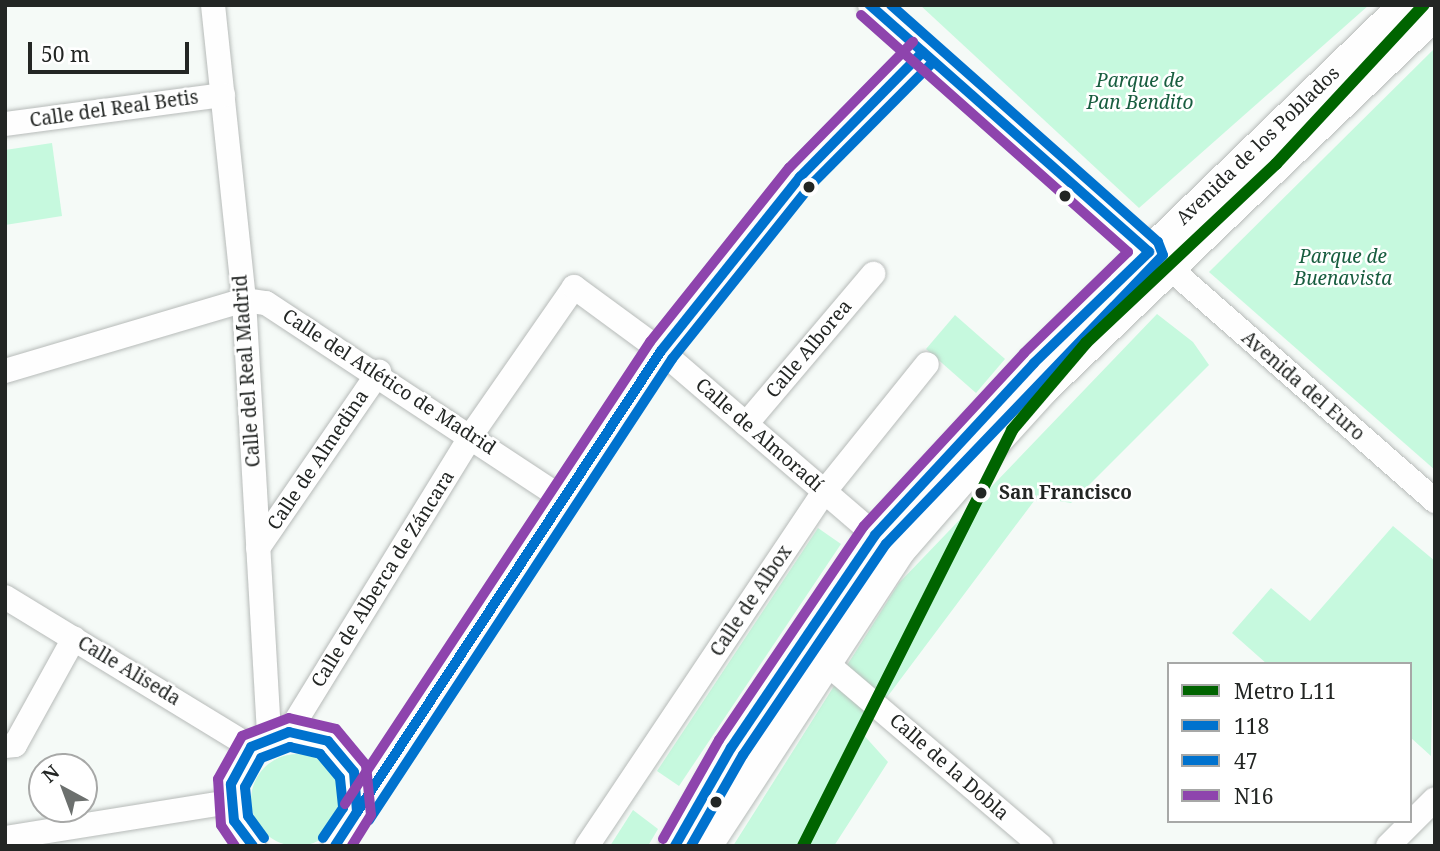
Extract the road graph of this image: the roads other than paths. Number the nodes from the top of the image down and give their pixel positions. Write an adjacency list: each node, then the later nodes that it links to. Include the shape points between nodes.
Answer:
1 (213, 5): 6 (street, Calle del Real Madrid)
2 (870, 5): 5 (street, Avenida del Euro)
3 (1404, 5): 8 (main road, Avenida de los Poblados)
4 (1435, 15): 9 (main road, Avenida de los Poblados)
5 (923, 52): 8 (street, Avenida del Euro); 13 (street, via 800,177)
6 (223, 95): 7 (street, Calle del Real Betis); 12 (street, Calle del Real Madrid)
7 (5, 124)
8 (1149, 251): 9 (street, Avenida del Euro); 22 (main road, Avenida de los Poblados, via 1014,383)
9 (1171, 271): 21 (street, Avenida del Euro); 26 (main road, Avenida de los Poblados, via 1044,389 967,474 901,550)
10 (873, 274): 17 (street, Calle Alborea)
11 (574, 287): 13 (street, Calle de Almoradí); 18 (street, Calle de Alberca de Záncara)
12 (244, 300): 15 (street); 16 (street, Calle del Atlético de Madrid, via 266,303); 23 (street, Calle del Real Madrid)
13 (661, 351): 17 (street, Calle de Almoradí); 20 (street)
14 (927, 364): 19 (street, Calle de Albox)
15 (5, 370)
16 (379, 372): 18 (street, Calle del Atlético de Madrid); 23 (street, Calle de Almedina)
17 (746, 424): 19 (street, Calle de Almoradí)
18 (472, 434): 20 (street, Calle del Atlético de Madrid); 27 (street, Calle de Alberca de Záncara)
19 (824, 492): 22 (street, Calle de Almoradí); 37 (street, Calle de Albox)
20 (562, 498): 33 (street)
21 (1435, 501)
22 (875, 535): 38 (main road, Avenida de los Poblados, via 738,737)
23 (258, 548): 27 (street, Calle del Real Madrid)
24 (5, 597): 25 (street, Calle Aliseda)
25 (74, 638): 27 (street, Calle Aliseda); 28 (street, via 15,744)
26 (825, 662): 39 (main road, Avenida de los Poblados); 40 (street, Calle de la Dobla)
27 (270, 739): 30 (street, Calle de Alberca de Záncara, via 237,766); 33 (street, Calle Aliseda, via 328,741 343,755 354,772)
28 (5, 746)
29 (1435, 799): 31 (street)
30 (230, 802): 34 (street); 36 (street)
31 (1412, 822)
32 (1411, 823): 41 (street)
33 (351, 834)
34 (67, 837): 35 (street)
35 (5, 838)
36 (253, 846)
37 (587, 846)
38 (674, 846)
39 (707, 846)
40 (1041, 846)
41 (1388, 846)

